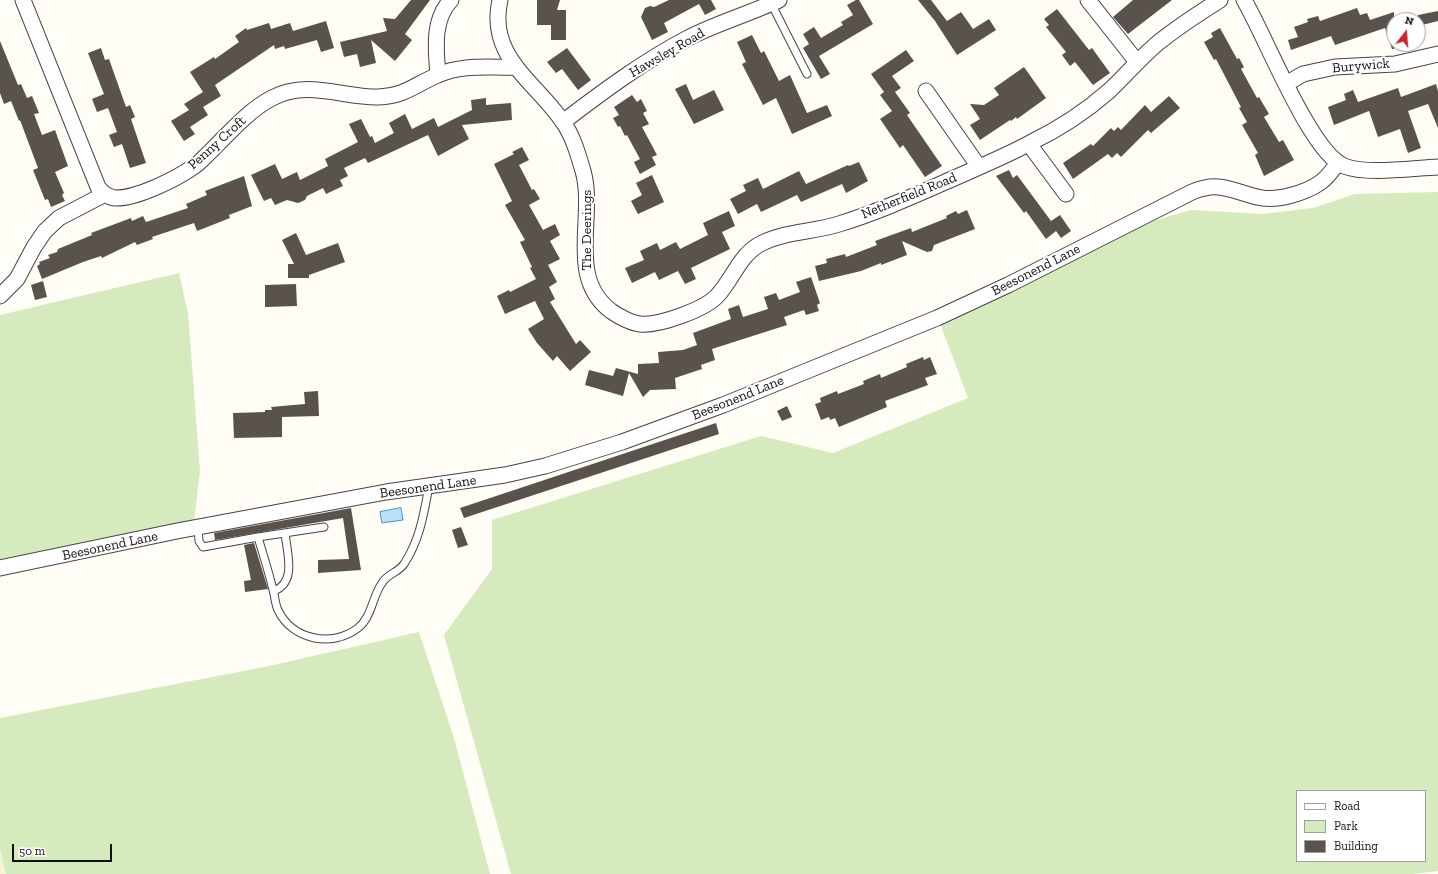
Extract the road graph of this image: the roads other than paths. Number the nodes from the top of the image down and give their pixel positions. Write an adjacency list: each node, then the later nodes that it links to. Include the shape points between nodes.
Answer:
1 (23, 0): 20 (street, via 98,187)
2 (451, 0): 12 (street, via 439,22 435,44)
3 (500, 0): 10 (street, The Deerings, via 498,27 504,47)
4 (1088, 0): 9 (street)
5 (1220, 0): 9 (street, Netherfield Road, via 1158,43)
6 (1244, 0): 13 (street)
7 (775, 2): 11 (lane); 15 (street, Hawsley Road, via 715,26 664,51)
8 (1438, 54): 13 (street, Burywick, via 1395,64 1329,68 1303,74)
9 (1137, 62): 16 (street, Netherfield Road, via 1091,107)
10 (515, 67): 12 (street, via 477,66); 15 (street, The Deerings)
11 (807, 74)
12 (438, 75): 20 (street, Penny Croft, via 412,90 397,95 360,96 309,89 273,97 248,115 194,167 157,187 128,196 116,198)
13 (1286, 84): 17 (street, via 1325,152)
14 (926, 91): 18 (street)
15 (563, 122): 22 (street, The Deerings, via 577,152 587,184 587,277 602,302 612,312 640,324 684,315 717,296 751,250 779,236)
16 (1029, 144): 18 (street, Netherfield Road); 21 (street)
17 (1338, 163): 19 (street, via 1345,167 1364,170); 24 (street, Beesonend Lane, via 1323,181 1284,196 1258,197 1230,187 1215,186 1192,192 937,318 723,405 622,442 545,466 505,475)
18 (979, 167): 22 (street, Netherfield Road)
19 (1438, 167)
20 (105, 194): 23 (street, via 59,218 45,231 17,279)
21 (1066, 194)
22 (839, 225)
23 (0, 296)
24 (429, 486): 26 (street, Beesonend Lane); 30 (lane, via 422,523 414,545 403,565 387,576 381,584 369,614 358,628 334,638 321,640 306,636 281,616)
25 (324, 527): 27 (lane)
26 (198, 528): 28 (lane, via 199,541 203,547); 29 (street, Beesonend Lane)
27 (285, 533): 28 (lane); 30 (lane, via 289,575 286,583)
28 (258, 537): 30 (lane)
29 (0, 568)
30 (274, 591)

